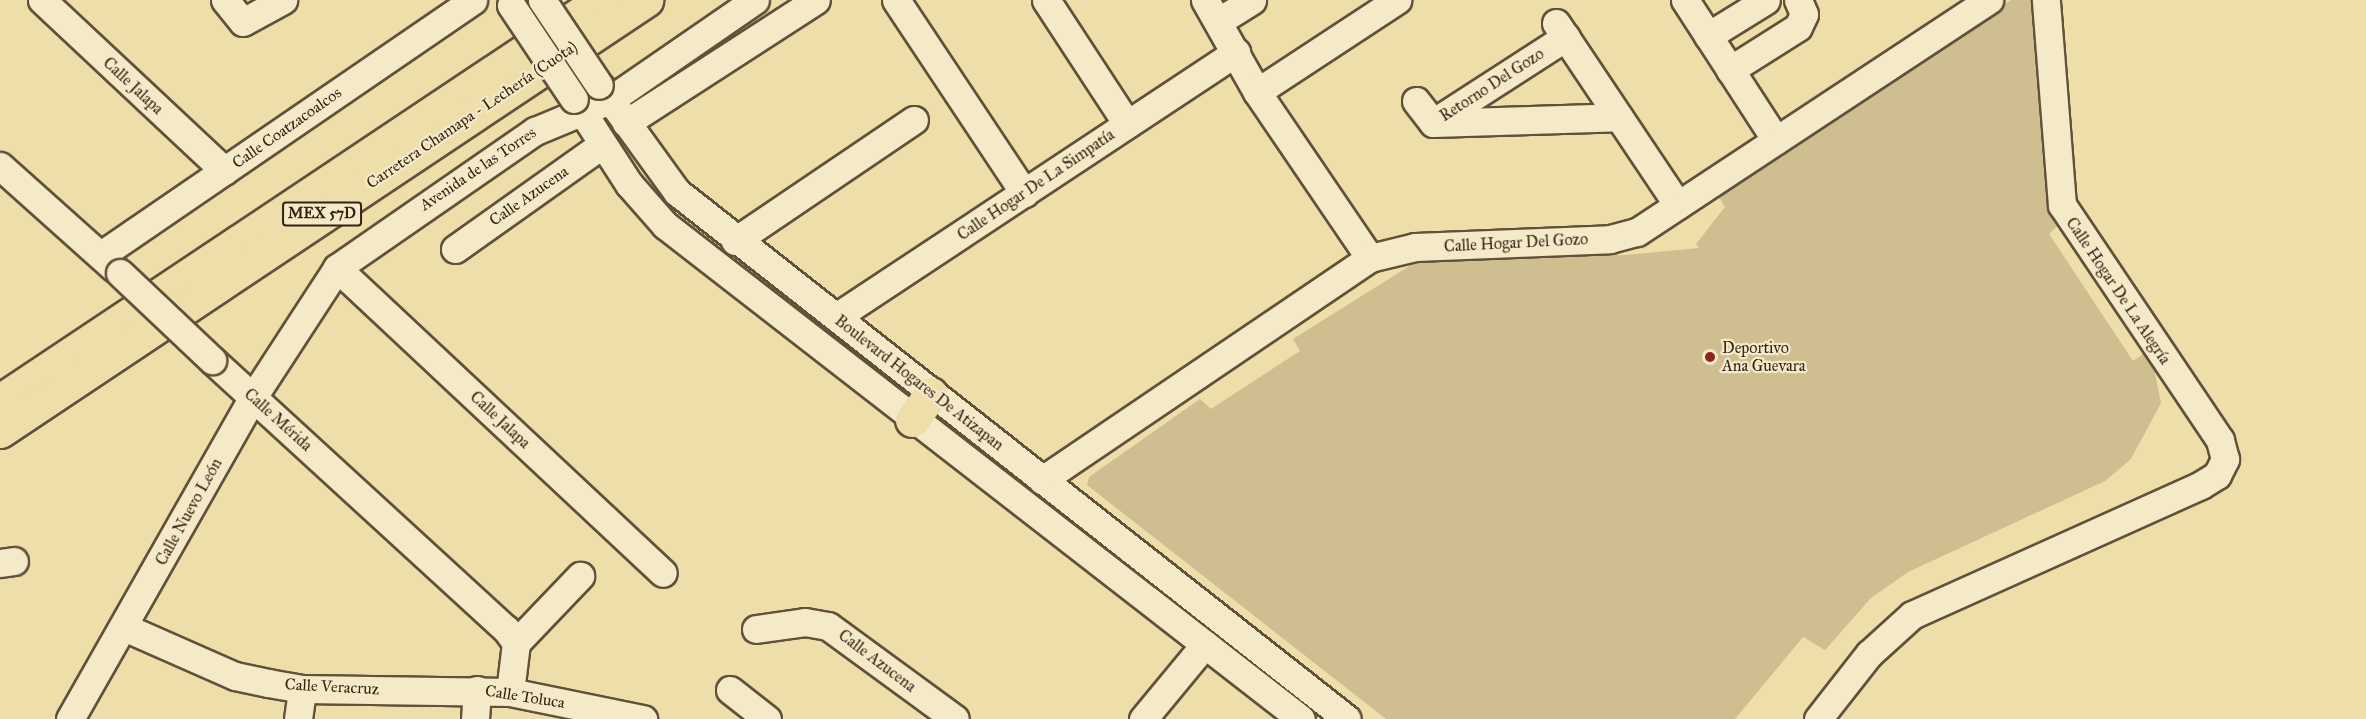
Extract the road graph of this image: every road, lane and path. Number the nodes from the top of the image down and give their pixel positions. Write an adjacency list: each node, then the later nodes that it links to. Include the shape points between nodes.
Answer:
1 (42, 0): 36 (street, Calle Jalapa)
2 (225, 0): 3 (street, via 243,22)
3 (283, 0)
4 (473, 0): 36 (street, Calle Coatzacoalcos)
5 (542, 0): 24 (street, Boulevard Hogares De Atizapan, bridge)
6 (601, 0): 46 (highway, Carretera Chamapa - Lechería (Cuota) / MEX 57D)
7 (646, 0): 48 (highway, Carretera Chamapa - Lechería (Cuota) / MEX 57D)
8 (755, 0): 24 (street, Avenida de las Torres)
9 (816, 0): 30 (street)
10 (896, 0): 37 (street)
11 (1046, 0): 32 (street)
12 (1252, 0): 20 (street)
13 (1397, 0): 25 (street)
14 (1685, 0): 21 (street)
15 (1766, 0): 21 (street)
16 (1798, 0): 23 (street, via 1803,21)
17 (1989, 0): 33 (street, Calle Hogar Del Gozo)
18 (2046, 0): 69 (street, Calle Hogar De La Alegría, via 2062,205 2220,440 2225,459 2217,475 2200,485 1912,615 1869,654)
19 (509, 2): 27 (street, Boulevard Hogares De Atizapan, bridge)
20 (1212, 11): 22 (street)
21 (1708, 36): 23 (street)
22 (1236, 52): 25 (street); 32 (street, Calle Hogar De La Simpatía)
23 (1730, 70): 33 (street)
24 (604, 92): 27 (street, Avenida de las Torres); 30 (street, Boulevard Hogares De Atizapan)
25 (1257, 92): 41 (street)
26 (1416, 101): 31 (street)
27 (578, 104): 34 (street, Boulevard Hogares De Atizapan); 43 (street, Avenida de las Torres)
28 (1619, 117): 31 (street, Retorno Del Gozo); 31 (street, Retorno Del Gozo, via 1561,30); 38 (street, Retorno Del Gozo)
29 (914, 120): 39 (street)
30 (626, 123): 39 (street, Boulevard Hogares De Atizapan, via 677,192)
31 (1433, 123)
32 (1127, 124): 37 (street, Calle Hogar De La Simpatía)
33 (1776, 140): 38 (street, Calle Hogar Del Gozo)
34 (603, 144): 40 (street, Calle Azucena); 47 (street, Boulevard Hogares De Atizapan, via 646,206 665,225)
35 (0, 166): 42 (street, Calle Mérida)
36 (225, 171): 42 (street, Calle Coatzacoalcos)
37 (1024, 193): 44 (street, Calle Hogar De La Simpatía)
38 (1678, 205): 41 (street, Calle Hogar Del Gozo, via 1637,232 1610,239 1415,247)
39 (735, 241): 44 (street, Boulevard Hogares De Atizapan)
40 (455, 249)
41 (1370, 258): 49 (street, Calle Hogar Del Gozo)
42 (110, 264): 45 (street, Calle Mérida, bridge)
43 (337, 268): 45 (street, Avenida de las Torres); 50 (street, Calle Jalapa)
44 (837, 317): 47 (street, Boulevard Hogares De Atizapan)
45 (253, 397): 52 (street, Calle Nuevo León); 54 (street, Calle Mérida, via 506,629)
46 (0, 401)
47 (921, 407): 49 (street, Boulevard Hogares De Atizapan); 55 (street, Boulevard Hogares De Atizapan)
48 (0, 430)
49 (1042, 480): 68 (street, Boulevard Hogares De Atizapan)
50 (663, 573)
51 (580, 576): 54 (street)
52 (126, 628): 56 (street, Calle Veracruz, via 235,676); 60 (street, Calle Nuevo León)
53 (756, 629): 65 (street, Calle Azucena, via 805,622 828,626)
54 (516, 644): 59 (street)
55 (1205, 644): 66 (street); 67 (street, Boulevard Hogares De Atizapan)
56 (302, 689): 57 (street, Calle Veracruz); 61 (street)
57 (477, 690): 59 (street, Calle Toluca); 62 (street)
58 (730, 690): 64 (street)
59 (510, 692): 63 (street, Calle Toluca)
60 (70, 719)
61 (298, 719)
62 (475, 719)
63 (643, 719)
64 (767, 719)
65 (955, 719)
66 (1143, 719)
67 (1301, 719)
68 (1347, 719)
69 (1818, 719)

